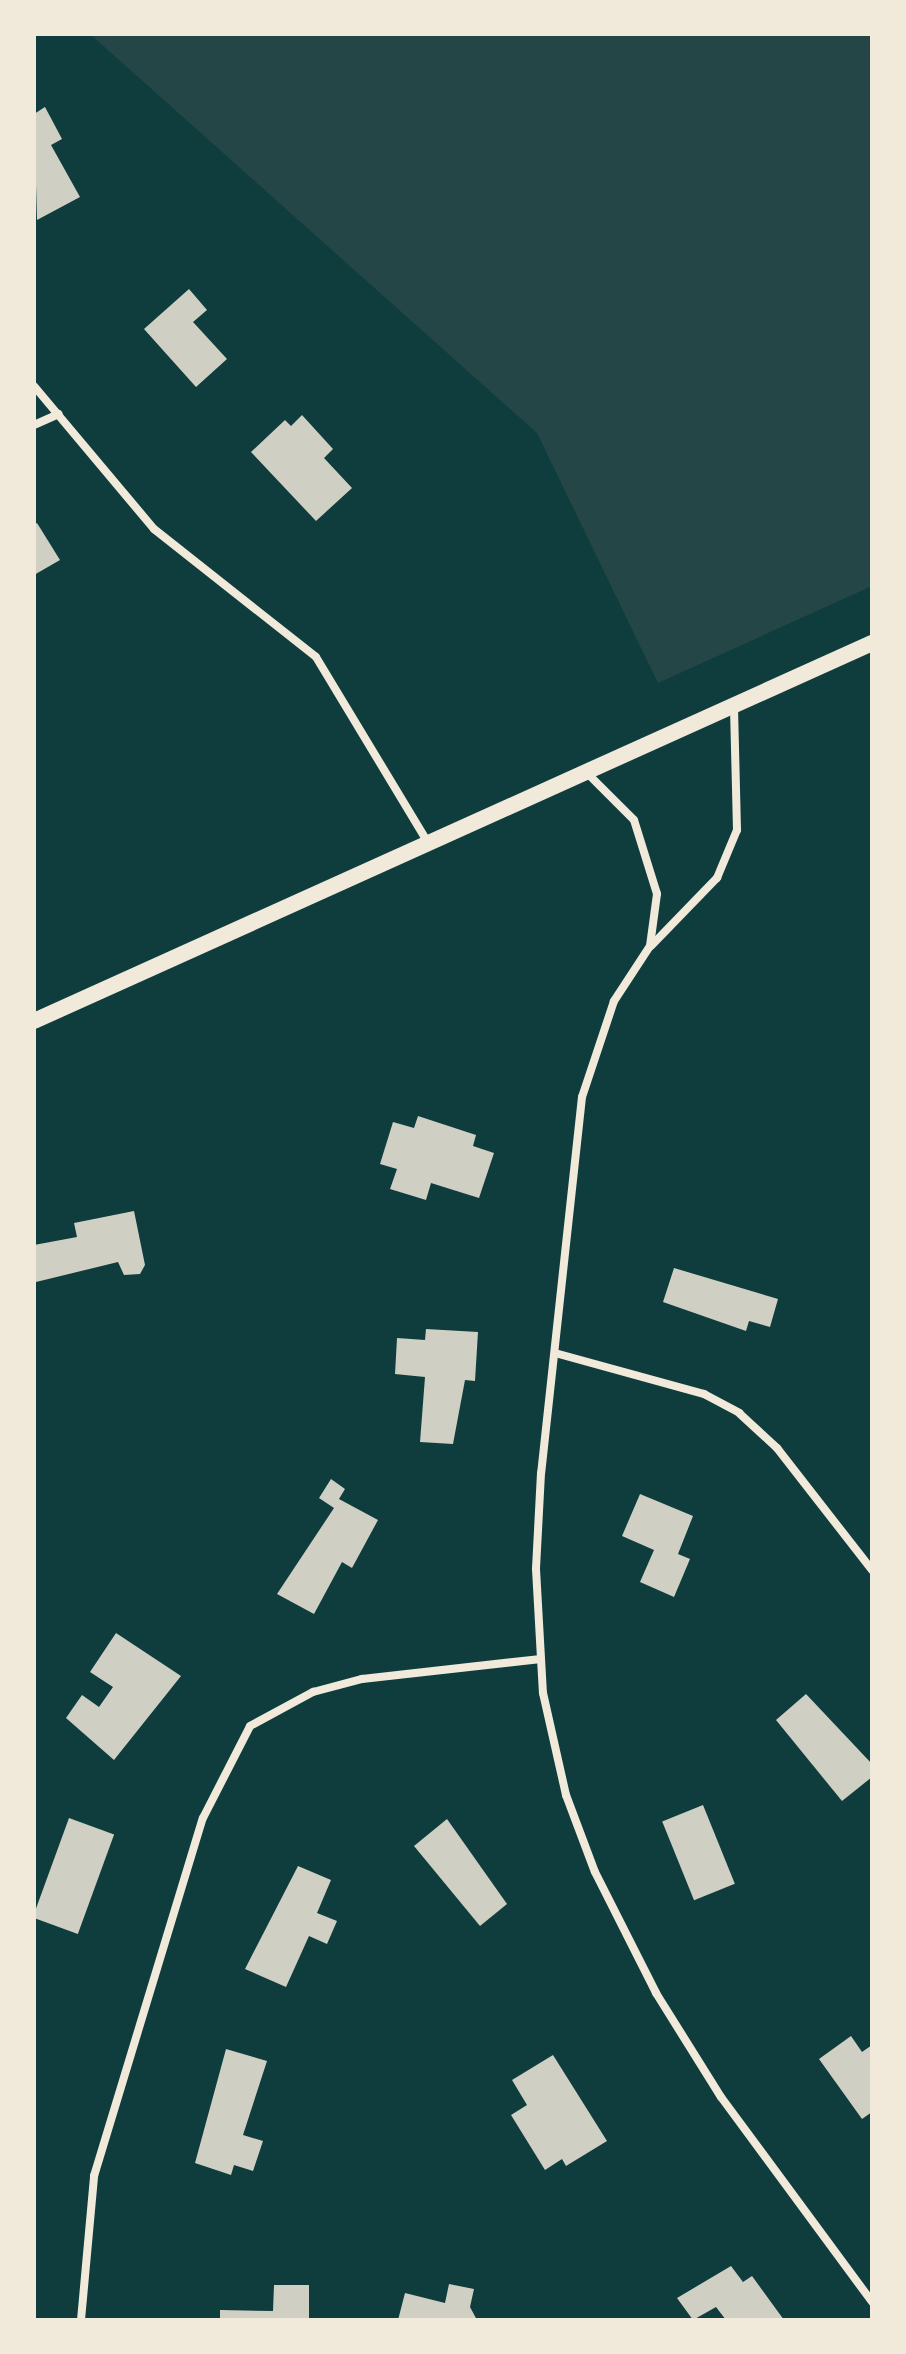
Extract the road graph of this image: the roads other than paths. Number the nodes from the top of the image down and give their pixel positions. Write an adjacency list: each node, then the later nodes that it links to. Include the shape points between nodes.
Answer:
1 (34, 386): 2 (street)
2 (59, 414): 3 (street); 7 (street, via 154,529 316,657)
3 (34, 425)
4 (872, 643): 5 (main road)
5 (734, 706): 6 (main road); 8 (street, via 737,830 717,878)
6 (586, 772): 7 (main road); 8 (street, via 634,820 657,894)
7 (428, 843): 9 (main road)
8 (650, 946): 10 (street, via 614,1001 582,1097)
9 (34, 1021)
10 (555, 1353): 11 (street, via 704,1394 739,1413 777,1448); 12 (street, via 536,1569)
11 (872, 1570)
12 (541, 1659): 13 (street, via 566,1795 656,1993 721,2097); 14 (street, via 362,1679 313,1692 250,1726 203,1818 94,2176)
13 (872, 2302)
14 (81, 2320)

